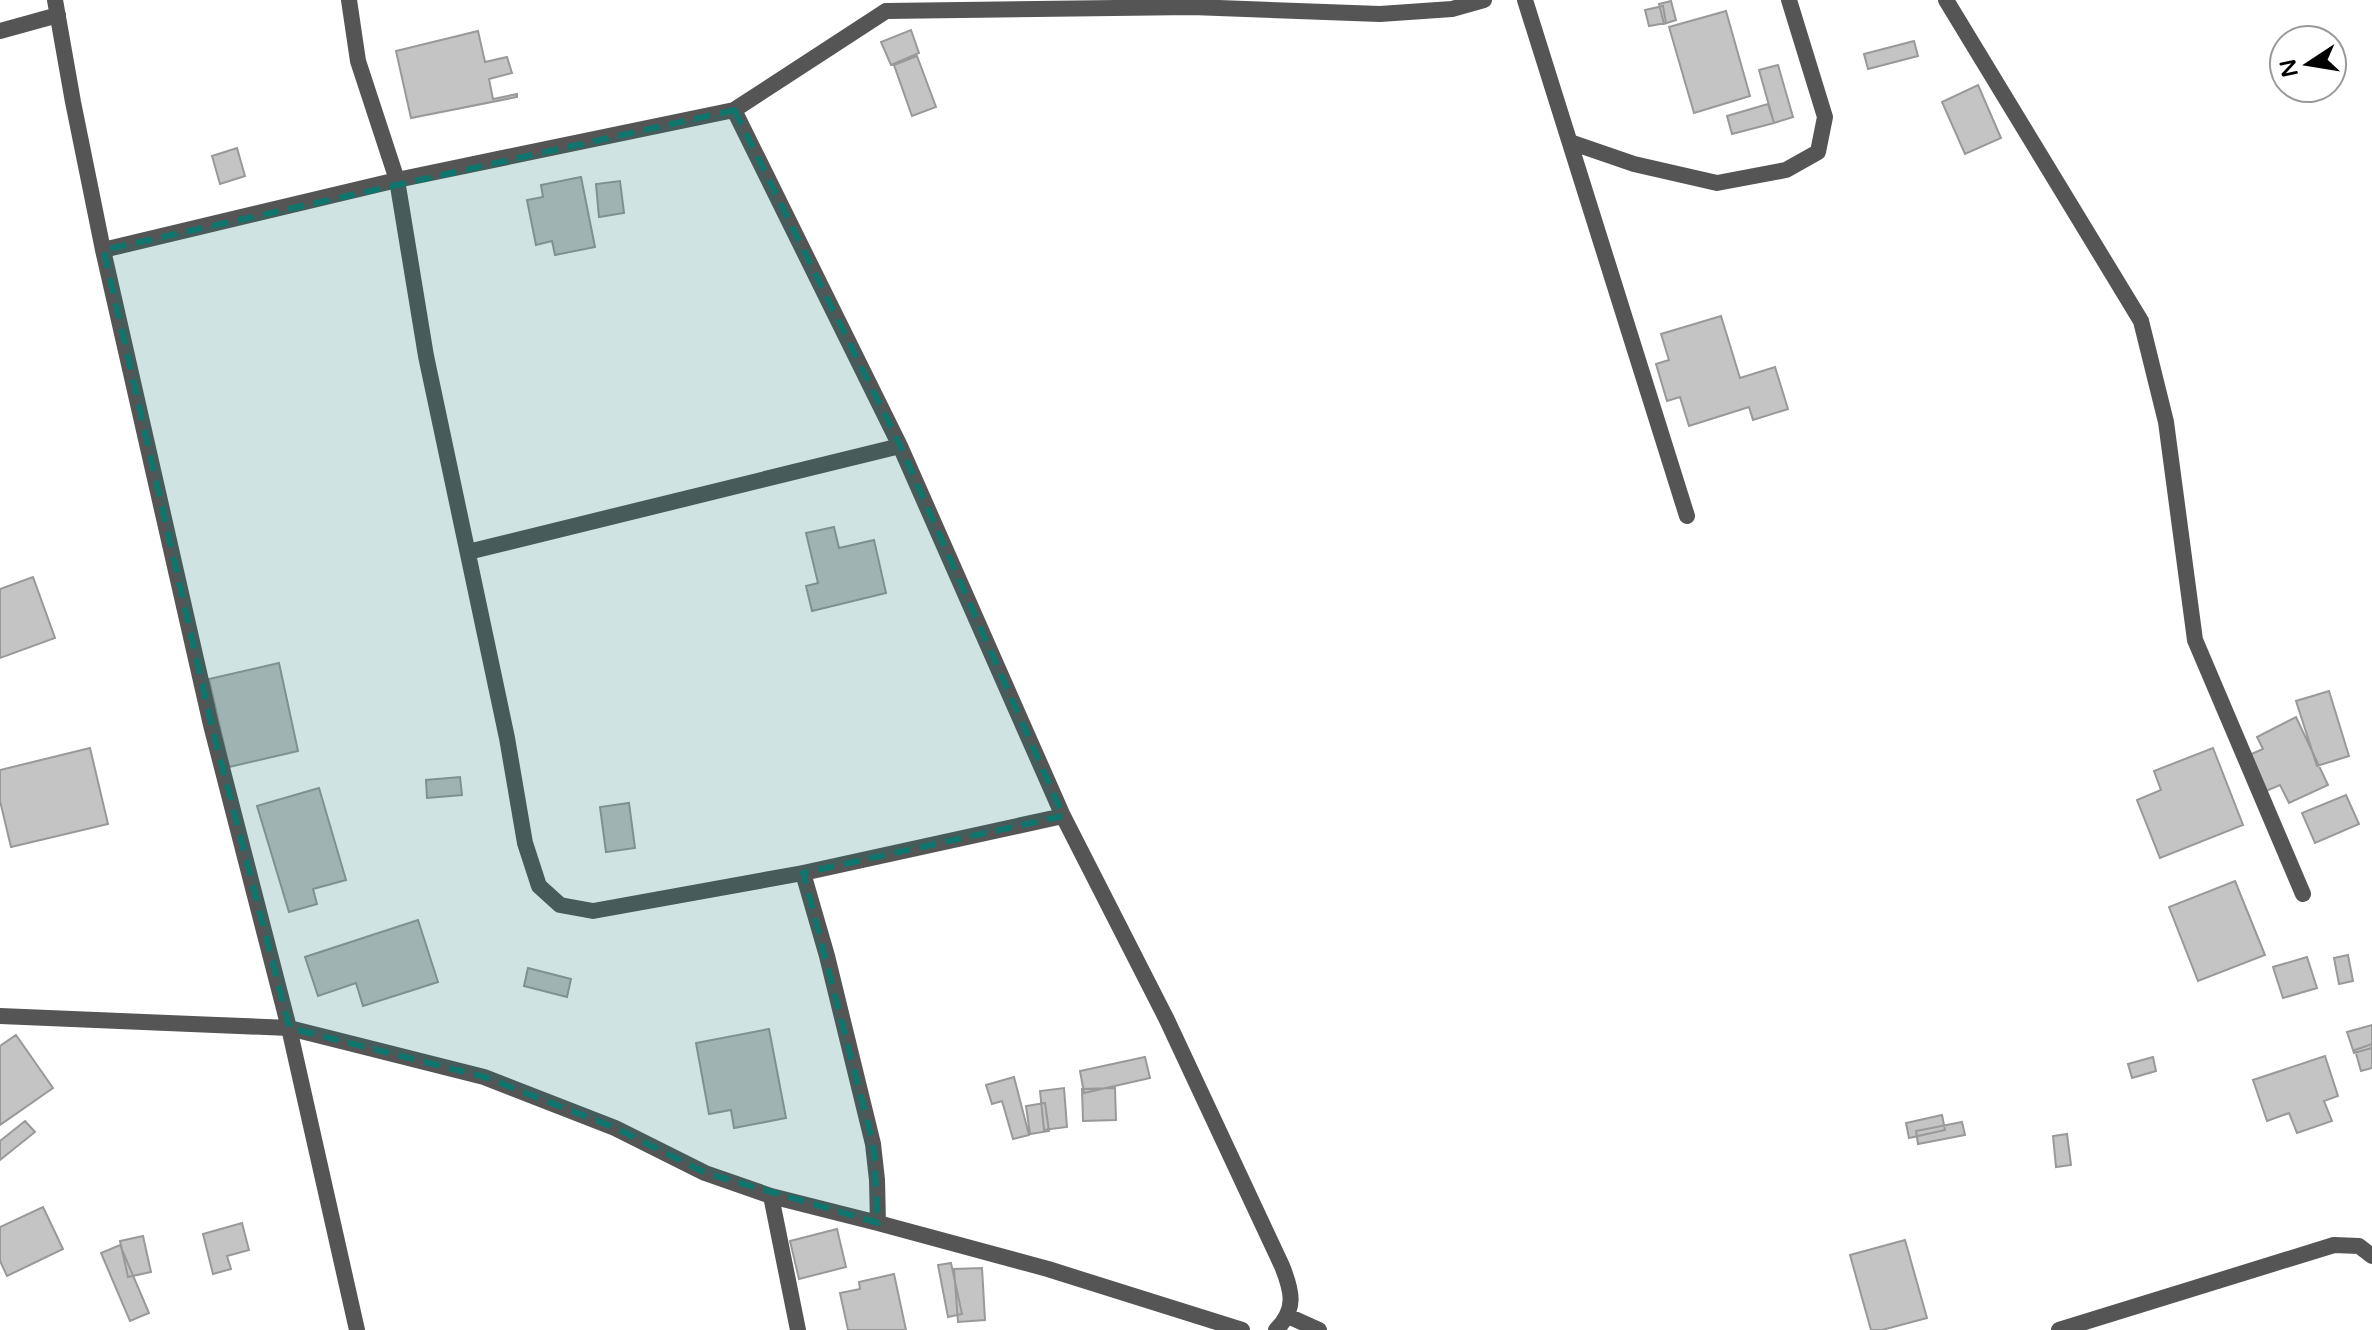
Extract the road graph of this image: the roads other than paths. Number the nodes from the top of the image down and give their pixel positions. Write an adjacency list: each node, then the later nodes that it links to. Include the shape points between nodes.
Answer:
1 (349, 0): 11 (street, via 358,61)
2 (1484, 0): 6 (street, via 1452,9 1380,14)
3 (1525, 0): 10 (street)
4 (1789, 0): 10 (street, via 1825,117 1818,152 1786,170 1717,183)
5 (1946, 0): 18 (street, via 2141,321 2166,422 2195,640)
6 (884, 6): 9 (street)
7 (57, 8): 8 (street); 12 (street)
8 (0, 31)
9 (734, 110): 11 (street); 13 (street)
10 (1570, 142): 14 (street)
11 (397, 180): 12 (street); 15 (street, via 426,356)
12 (103, 250): 20 (street, via 211,725)
13 (900, 446): 15 (street); 16 (street)
14 (1687, 516)
15 (468, 552): 17 (street, via 525,843 539,886 560,905 593,911)
16 (1063, 816): 17 (street); 24 (street, via 1167,1020 1282,1266 1293,1302)
17 (803, 873): 22 (street, via 873,1144)
18 (2303, 894)
19 (0, 1016): 20 (street)
20 (289, 1028): 21 (street, via 484,1077 615,1128 705,1173); 25 (street)
21 (771, 1196): 22 (street); 26 (street)
22 (878, 1223): 27 (street)
23 (2372, 1256): 30 (street, via 2359,1246 2334,1245)
24 (1288, 1316): 28 (street); 29 (street)
25 (357, 1330)
26 (798, 1330)
27 (1242, 1330)
28 (1276, 1330)
29 (1319, 1330)
30 (2059, 1330)

